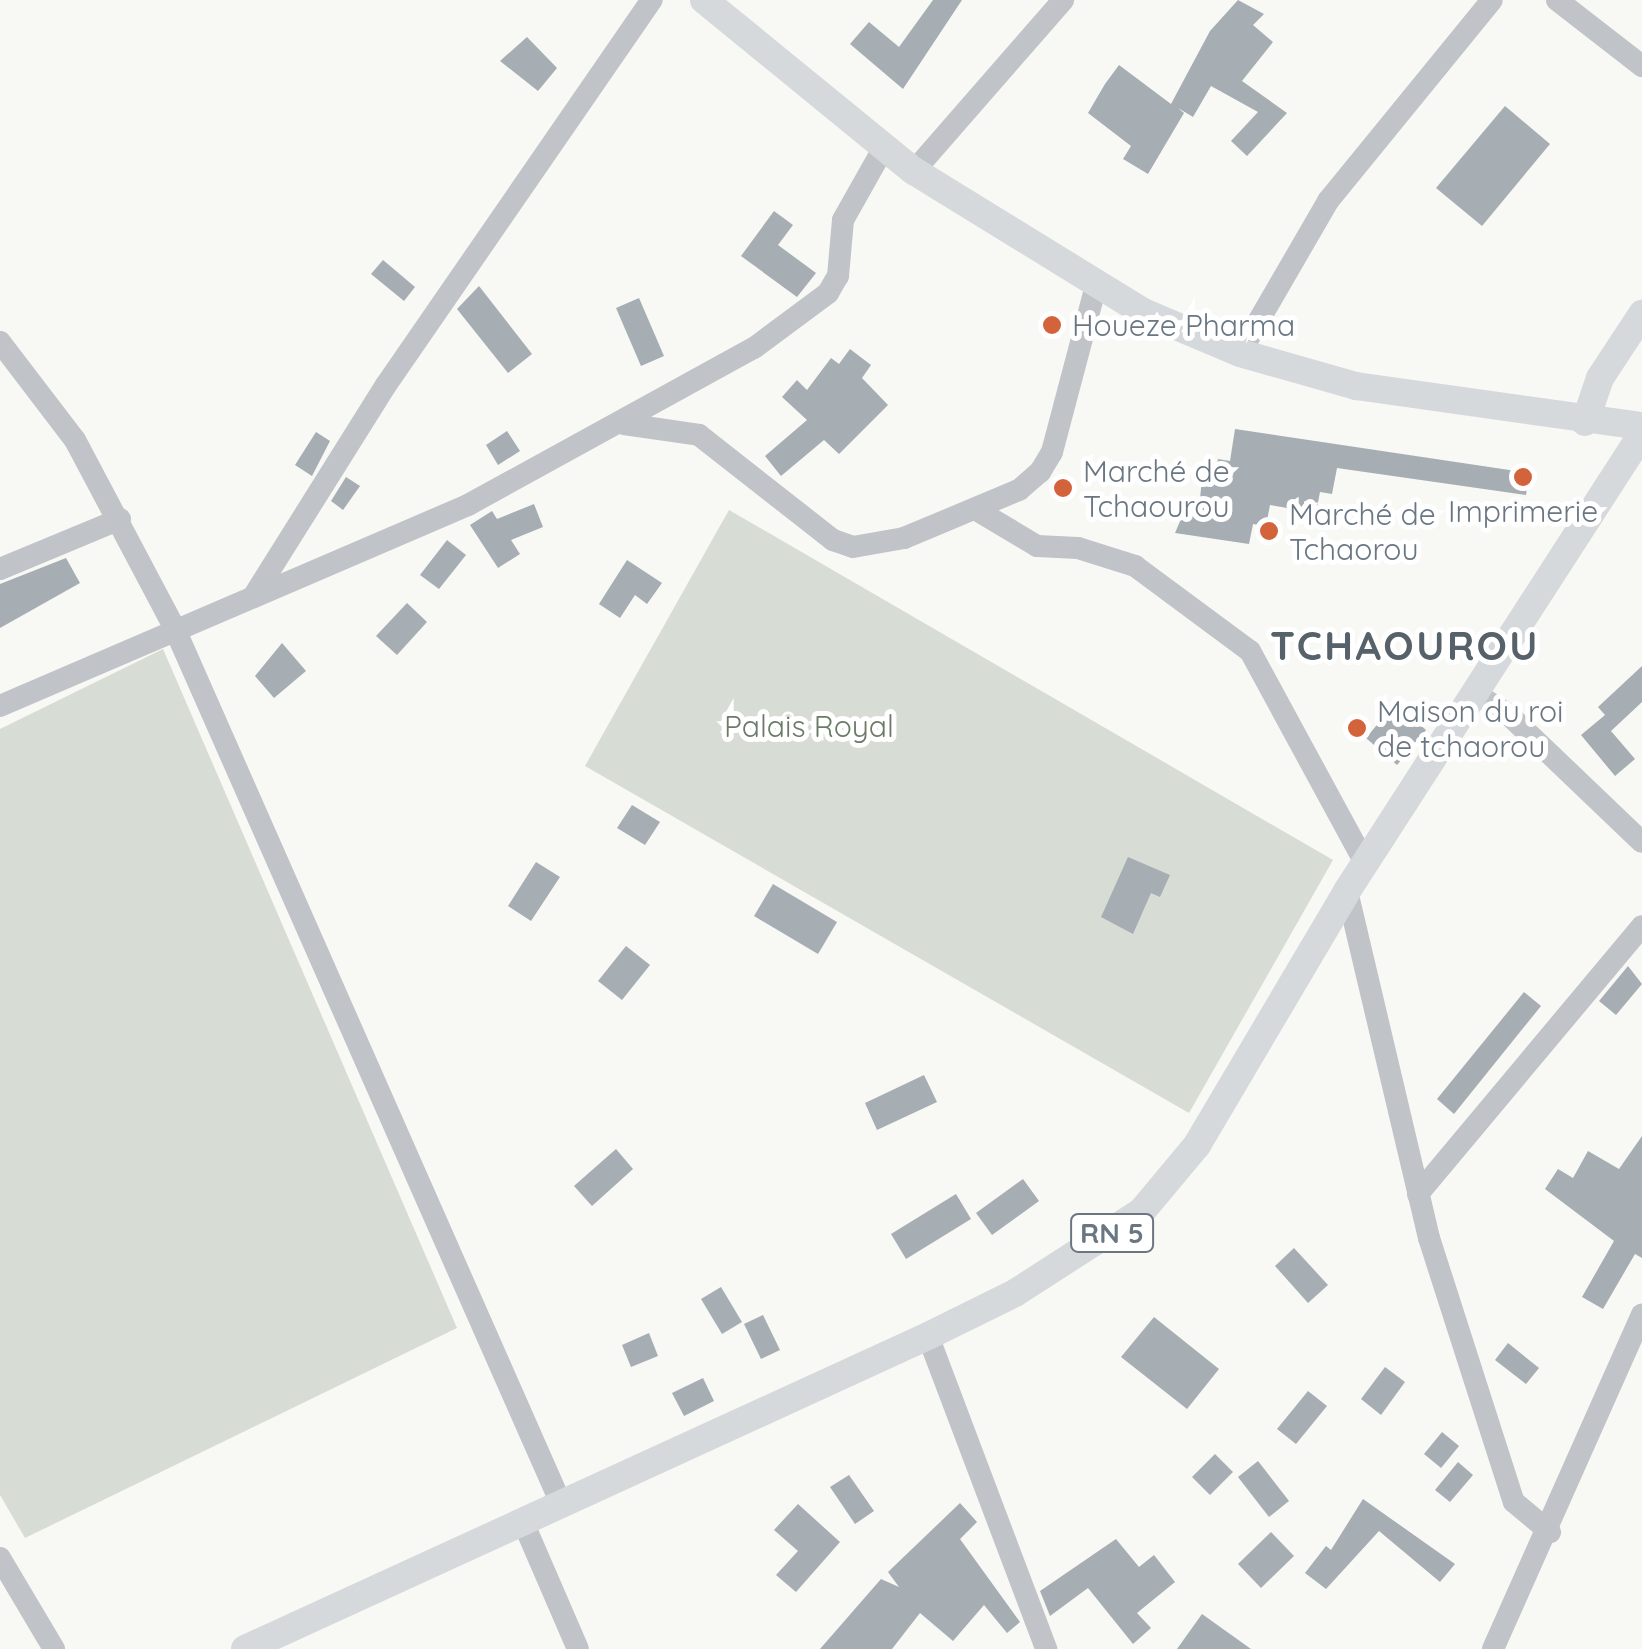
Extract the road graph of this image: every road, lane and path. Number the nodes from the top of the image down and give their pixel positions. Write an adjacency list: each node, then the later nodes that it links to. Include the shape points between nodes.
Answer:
1 (652, 0): 20 (street, via 386,385)
2 (704, 0): 7 (main road)
3 (1062, 0): 8 (street)
4 (1492, 0): 12 (street, via 1328,201)
5 (1557, 0): 6 (street)
6 (1642, 66)
7 (883, 149): 8 (main road); 14 (street, via 844,220 838,276 812,309)
8 (914, 171): 9 (main road)
9 (1096, 286): 12 (main road); 17 (street, via 1052,452 1020,490)
10 (1642, 314): 13 (main road, via 1600,378)
11 (0, 342): 18 (street, via 75,440)
12 (1240, 352): 13 (main road, via 1412,398)
13 (1584, 422): 15 (main road)
14 (624, 424): 17 (street, via 699,435 812,525 853,547 904,538); 20 (street, via 468,506)
15 (1642, 426)
16 (1642, 434): 22 (main road, RN 5)
17 (974, 508): 25 (street, via 1037,546 1078,548 1136,566 1250,651)
18 (120, 519): 19 (street); 21 (street)
19 (0, 568)
20 (254, 597): 21 (street)
21 (174, 627): 23 (street); 31 (street)
22 (1475, 693): 24 (street, via 1510,716); 25 (main road, RN 5)
23 (0, 706)
24 (1642, 842)
25 (1365, 864): 26 (main road, RN 5)
26 (1347, 890): 28 (street); 30 (main road, RN 5, via 1171,1181 1064,1264)
27 (1642, 926): 28 (street)
28 (1418, 1194): 33 (street, via 1514,1502)
29 (1642, 1316): 33 (street)
30 (928, 1336): 31 (main road, RN 5); 38 (street)
31 (562, 1506): 32 (main road, RN 5)
32 (523, 1522): 36 (main road, RN 5); 37 (street)
33 (1550, 1532): 39 (street)
34 (0, 1558): 35 (street)
35 (54, 1649)
36 (245, 1649)
37 (578, 1649)
38 (1046, 1649)
39 (1493, 1649)

